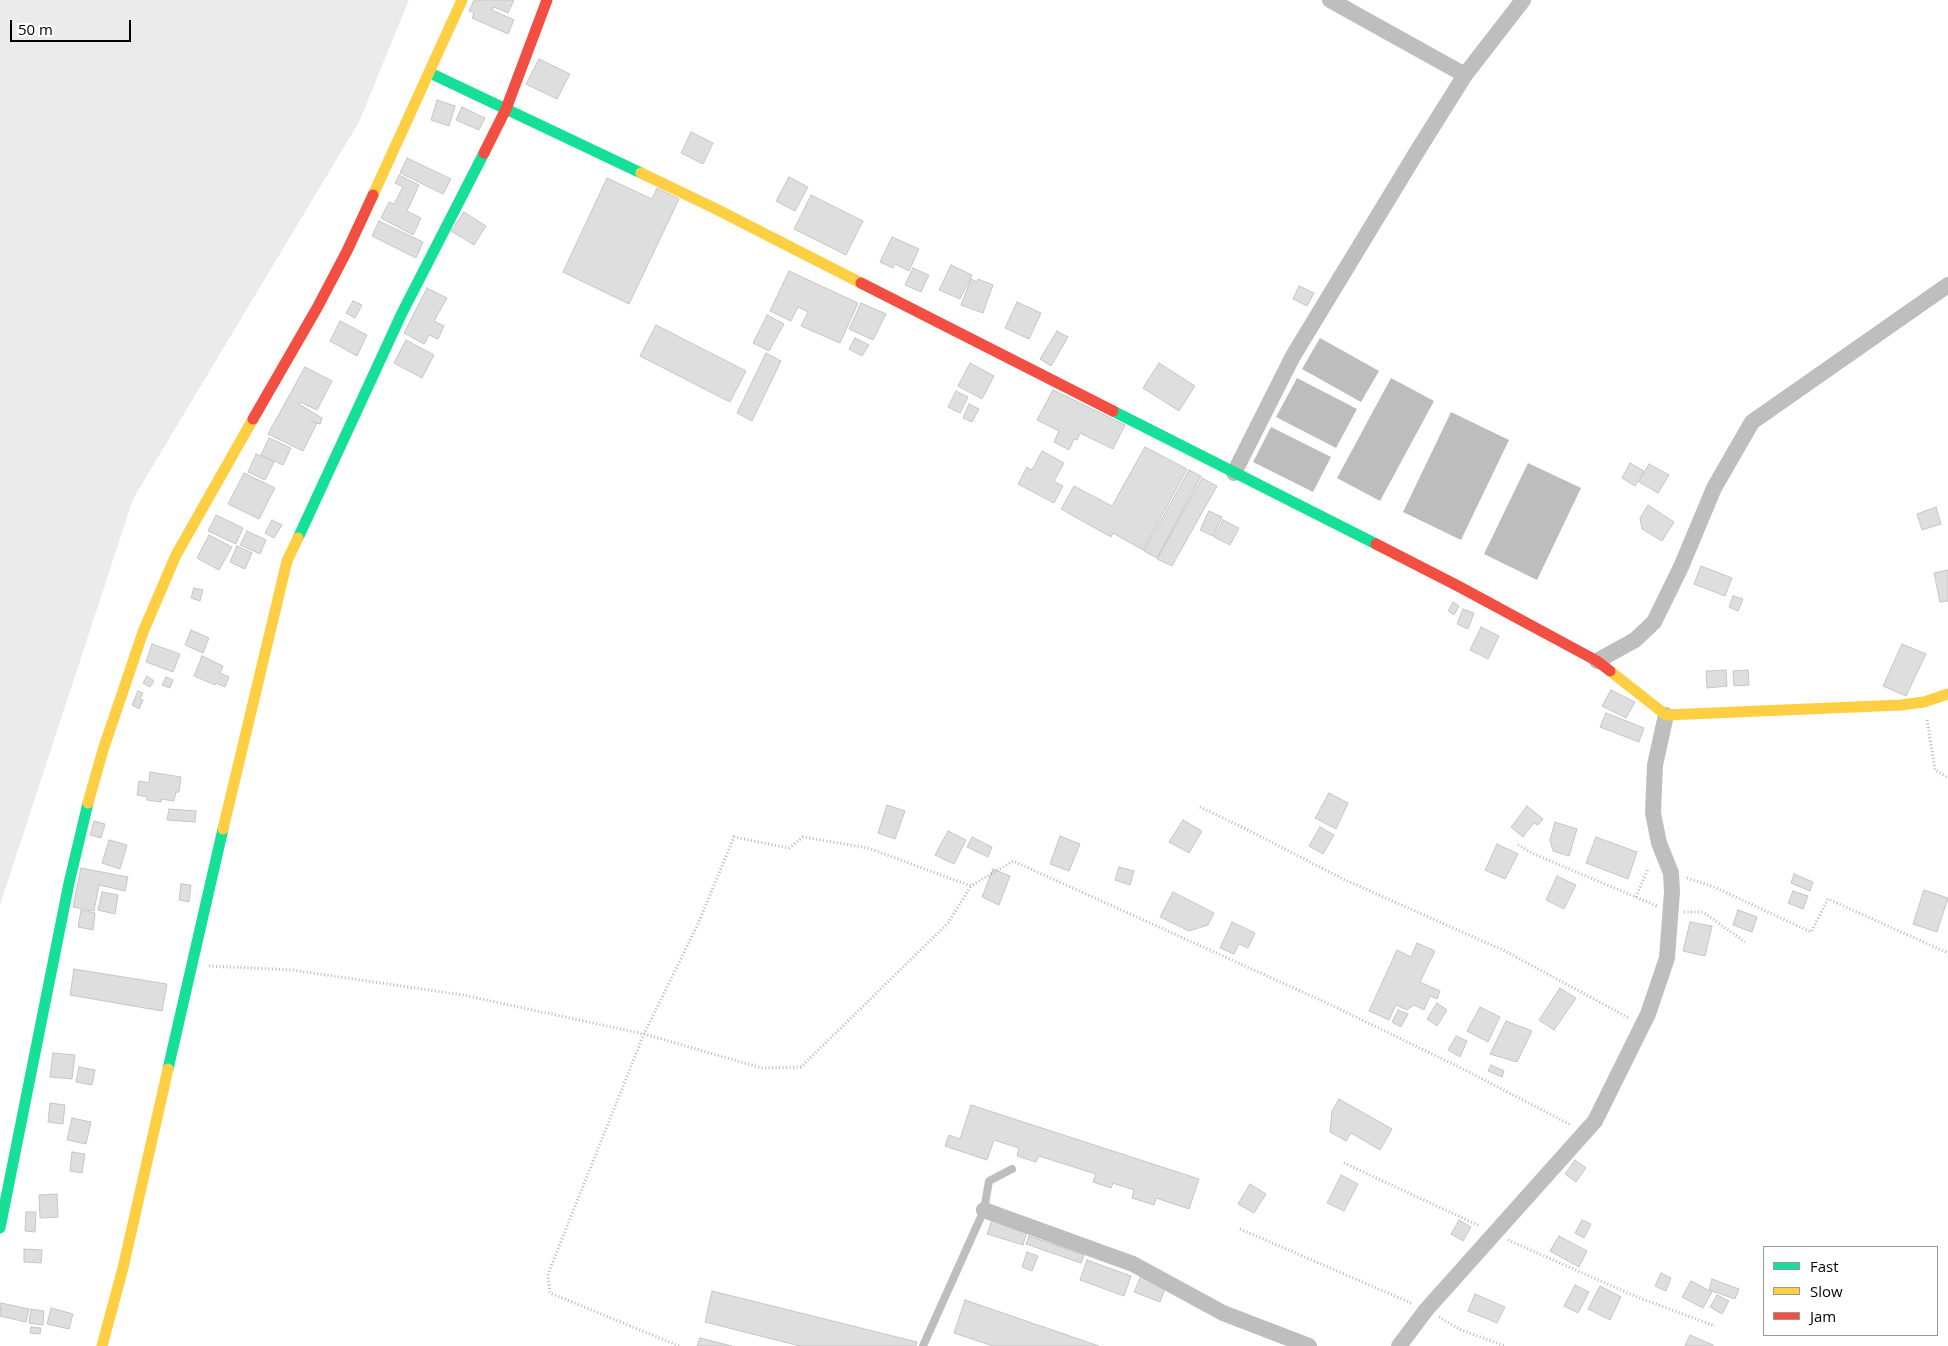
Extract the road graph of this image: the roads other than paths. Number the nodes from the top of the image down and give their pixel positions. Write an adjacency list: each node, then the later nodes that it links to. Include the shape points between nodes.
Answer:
1 (462, 0): 5 (street)
2 (548, 0): 7 (street)
3 (1330, 0): 6 (street)
4 (1523, 0): 6 (street)
5 (430, 73): 7 (street); 15 (street, via 334,275 176,555 143,632 84,817)
6 (1465, 75): 9 (street, via 1293,356)
7 (506, 109): 9 (street, via 714,208); 16 (street, via 358,403 287,561 123,1268)
8 (1948, 285): 10 (street, via 1752,422 1714,488 1681,568 1654,622 1635,640)
9 (1234, 473): 10 (street, via 1458,586)
10 (1597, 661): 12 (street)
11 (1948, 694): 12 (street, via 1901,705)
12 (1666, 716): 19 (street, via 1656,765 1653,813 1659,843 1671,873 1672,892 1667,958 1643,1025 1595,1121 1426,1310)
13 (1012, 1169): 14 (lane, via 990,1181)
14 (984, 1210): 17 (lane); 18 (street, via 1133,1264 1223,1314)
15 (0, 1228)
16 (102, 1346)
17 (923, 1346)
18 (1309, 1346)
19 (1399, 1346)

